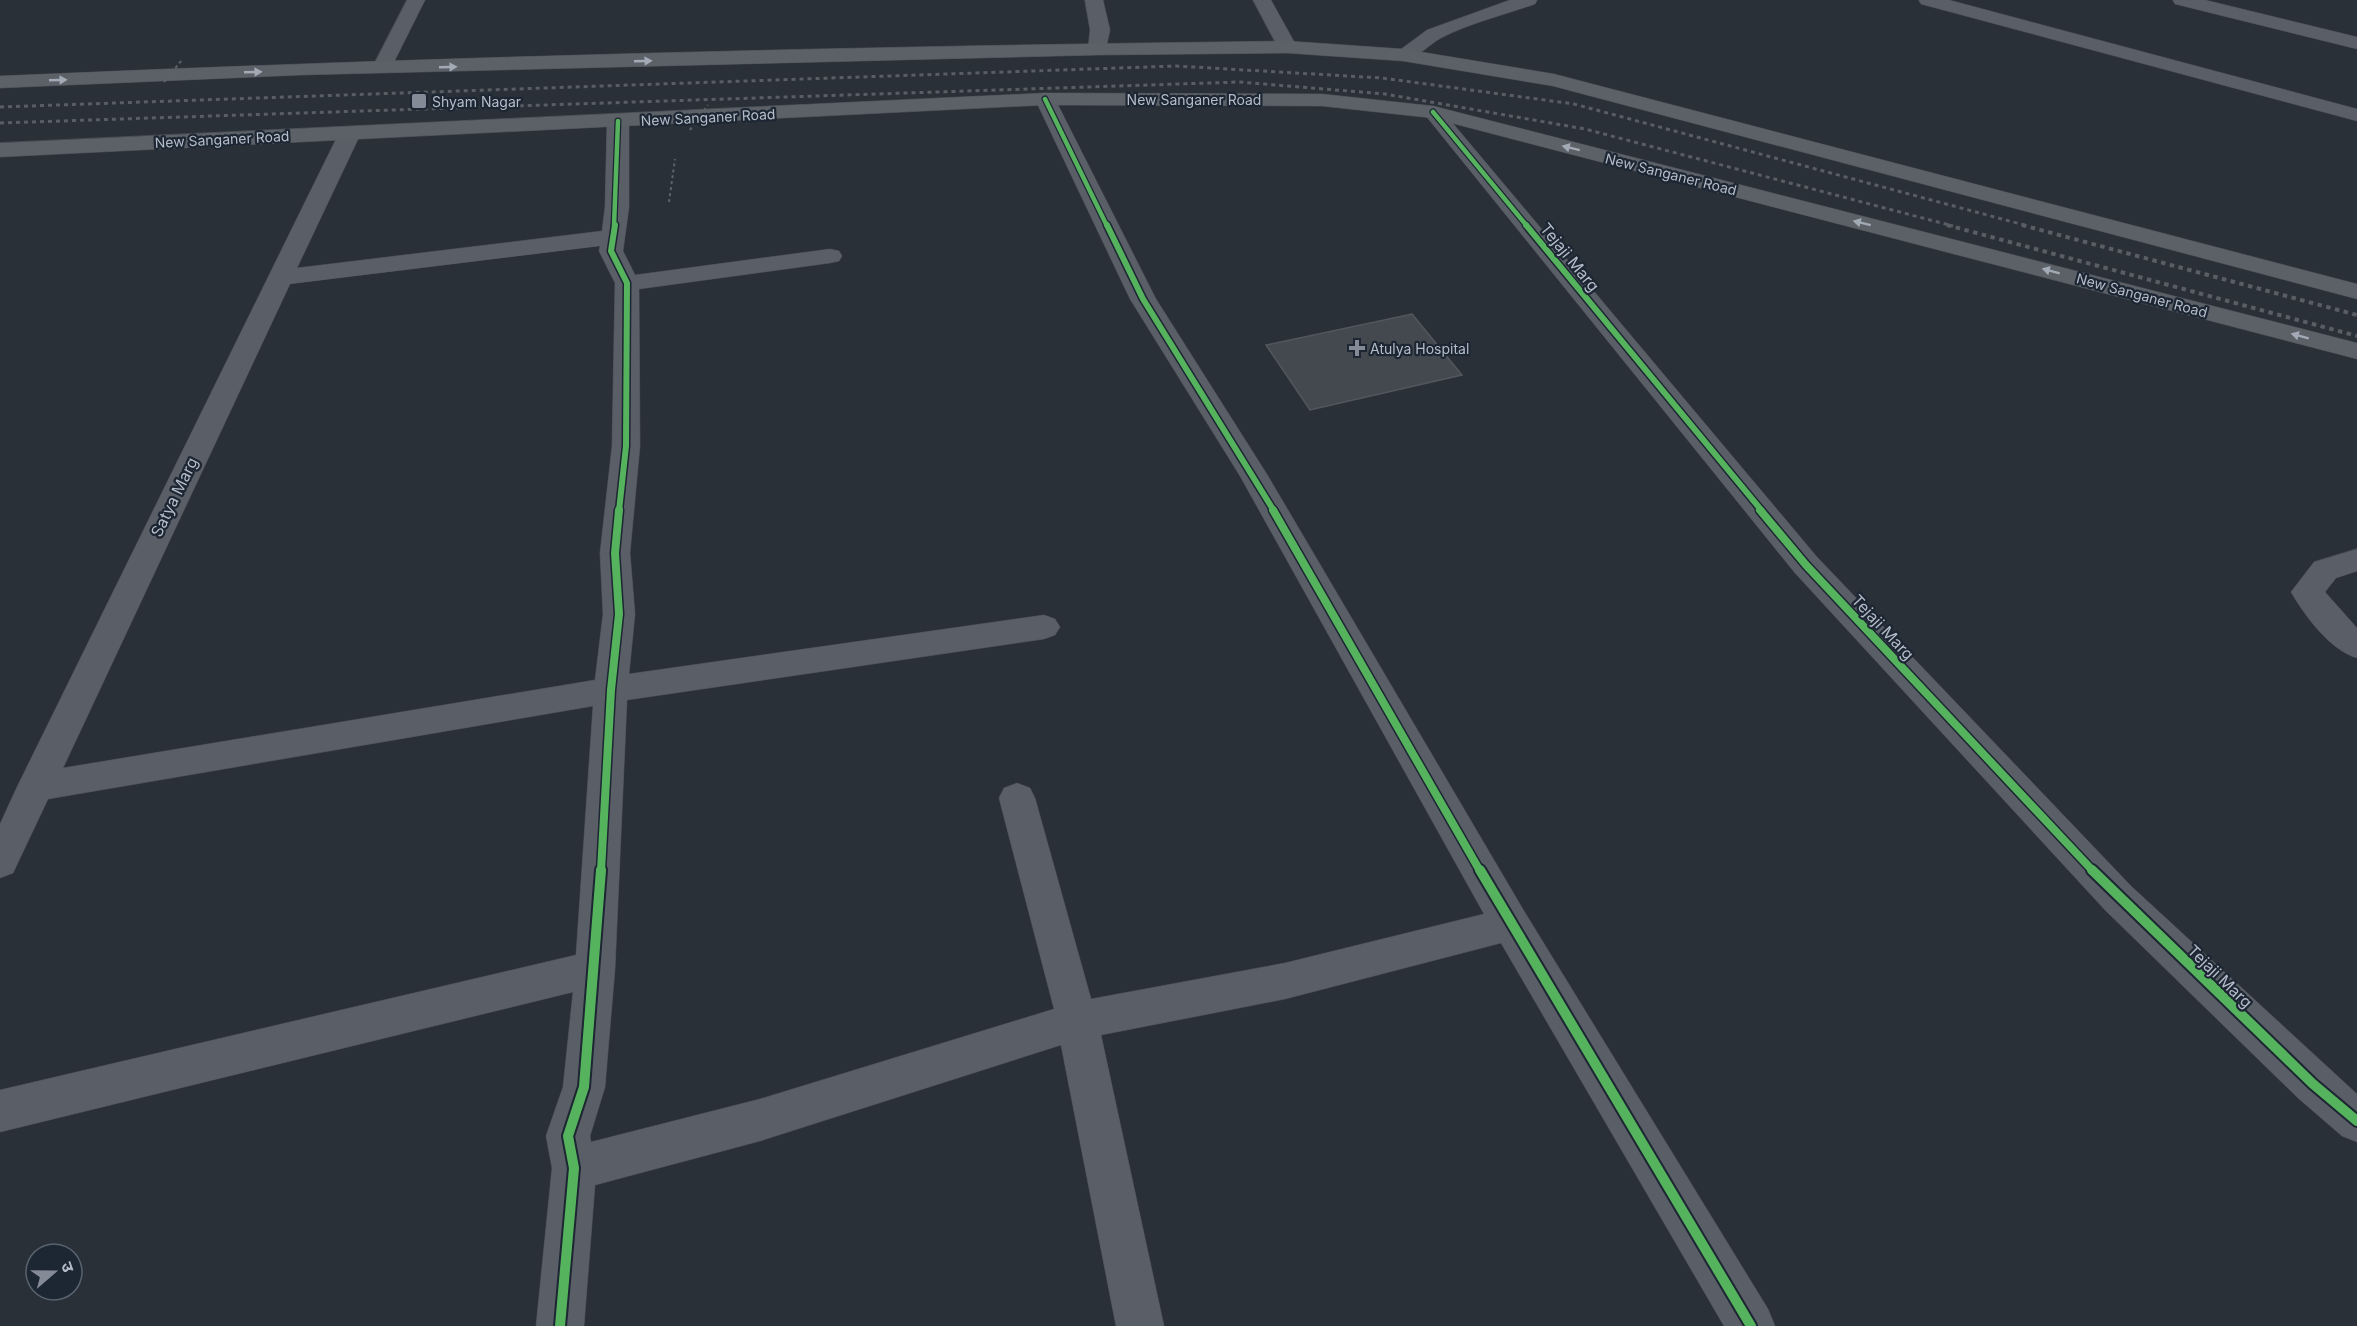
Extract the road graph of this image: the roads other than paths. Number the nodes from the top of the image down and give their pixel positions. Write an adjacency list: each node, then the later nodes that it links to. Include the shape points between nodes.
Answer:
1 (416, 0): 11 (street)
2 (1094, 0): 9 (street, via 1100,30)
3 (1262, 0): 8 (street)
4 (1528, 0): 10 (street, via 1434,34)
5 (1928, 0): 16 (street)
6 (2182, 0): 7 (street)
7 (2357, 43)
8 (1287, 47): 10 (main road, New Sanganer Road); 12 (main road, New Sanganer Road)
9 (1098, 49): 11 (main road, New Sanganer Road, one-way to 9); 12 (main road, New Sanganer Road)
10 (1403, 56): 24 (main road, New Sanganer Road, via 1554,80)
11 (382, 68): 13 (main road, New Sanganer Road, one-way to 11)
12 (1158, 74): 14 (main road, New Sanganer Road); 15 (main road, New Sanganer Road, via 1322,100)
13 (0, 82)
14 (1046, 99): 17 (main road, New Sanganer Road); 33 (street, via 1143,299 1254,477)
15 (1432, 112): 25 (main road, New Sanganer Road, one-way to 15); 36 (street, Tejaji Marg, via 1806,565 2118,898)
16 (2357, 115)
17 (618, 121): 18 (main road, New Sanganer Road); 20 (street)
18 (350, 134): 19 (main road, New Sanganer Road); 22 (street, Satya Marg)
19 (0, 150)
20 (613, 237): 22 (street); 23 (street, via 611,251)
21 (830, 256): 23 (street)
22 (279, 278): 30 (street, Satya Marg)
23 (627, 283): 29 (street, via 626,446 615,553 619,614)
24 (2357, 292)
25 (2357, 351)
26 (2357, 560): 28 (street, via 2325,570 2307,592)
27 (1044, 627): 29 (street)
28 (2357, 646)
29 (611, 690): 30 (street); 34 (street)
30 (35, 787): 32 (street, Satya Marg)
31 (1017, 798): 35 (street)
32 (0, 862)
33 (1510, 923): 35 (street, via 1285,981); 43 (street)
34 (595, 969): 38 (street); 40 (street, via 585,1087 568,1136)
35 (1077, 1020): 40 (street, via 760,1120); 42 (street)
36 (2313, 1084): 37 (street); 39 (street, Tejaji Marg)
37 (2357, 1089)
38 (0, 1111)
39 (2357, 1121)
40 (574, 1168): 41 (street)
41 (560, 1326)
42 (1140, 1326)
43 (1751, 1326)

